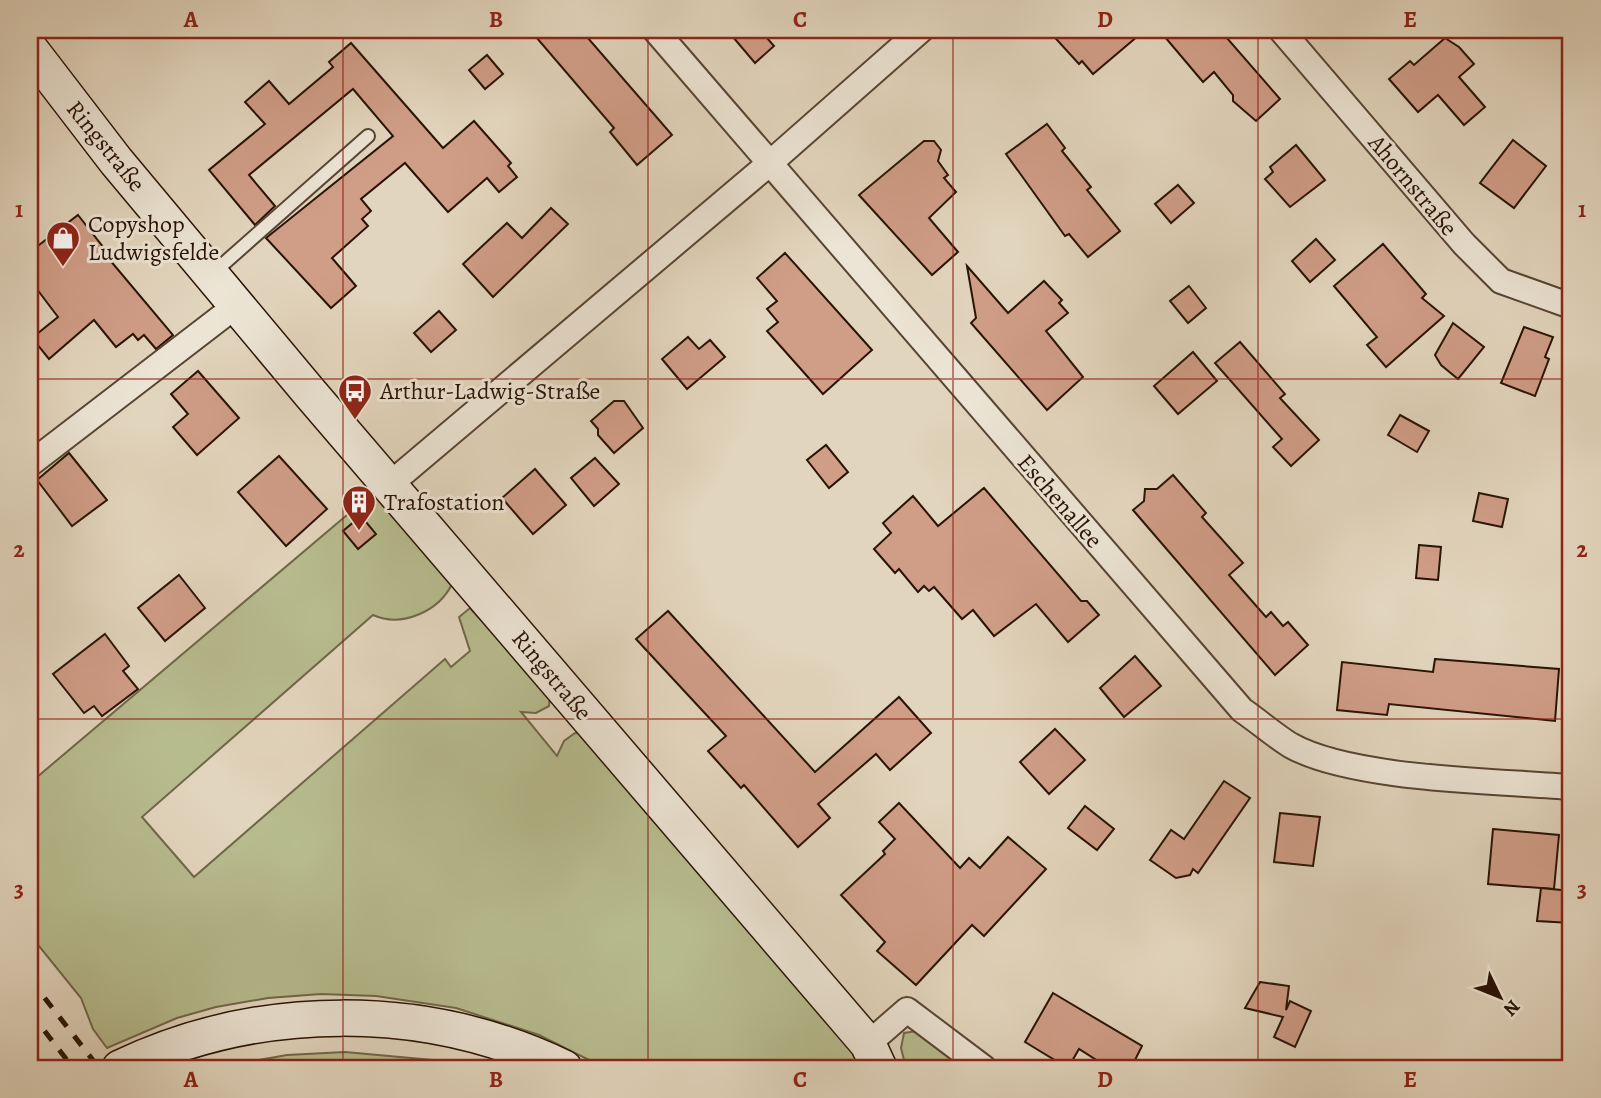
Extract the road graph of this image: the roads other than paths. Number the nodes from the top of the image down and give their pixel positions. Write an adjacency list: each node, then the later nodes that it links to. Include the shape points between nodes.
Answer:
1 (654, 30): 6 (street, Eschenallee)
2 (921, 30): 6 (street)
3 (1281, 30): 9 (street, Ahornstraße, via 1501,281)
4 (30, 49): 7 (main road, Ringstraße)
5 (368, 136): 7 (lane)
6 (770, 163): 11 (street); 12 (street, Eschenallee, via 1242,710 1292,746 1339,762 1385,771)
7 (211, 274): 8 (main road, Ringstraße)
8 (237, 305): 10 (street); 11 (main road, Ringstraße)
9 (1571, 306)
10 (30, 464)
11 (389, 485): 13 (main road, Ringstraße)
12 (1571, 787)
13 (873, 1056): 16 (street, Ringstraße, via 907,1010)
14 (120, 1068): 15 (main road, via 179,1042 244,1028 306,1018 367,1018 428,1025 491,1040)
15 (564, 1068)
16 (984, 1068)

